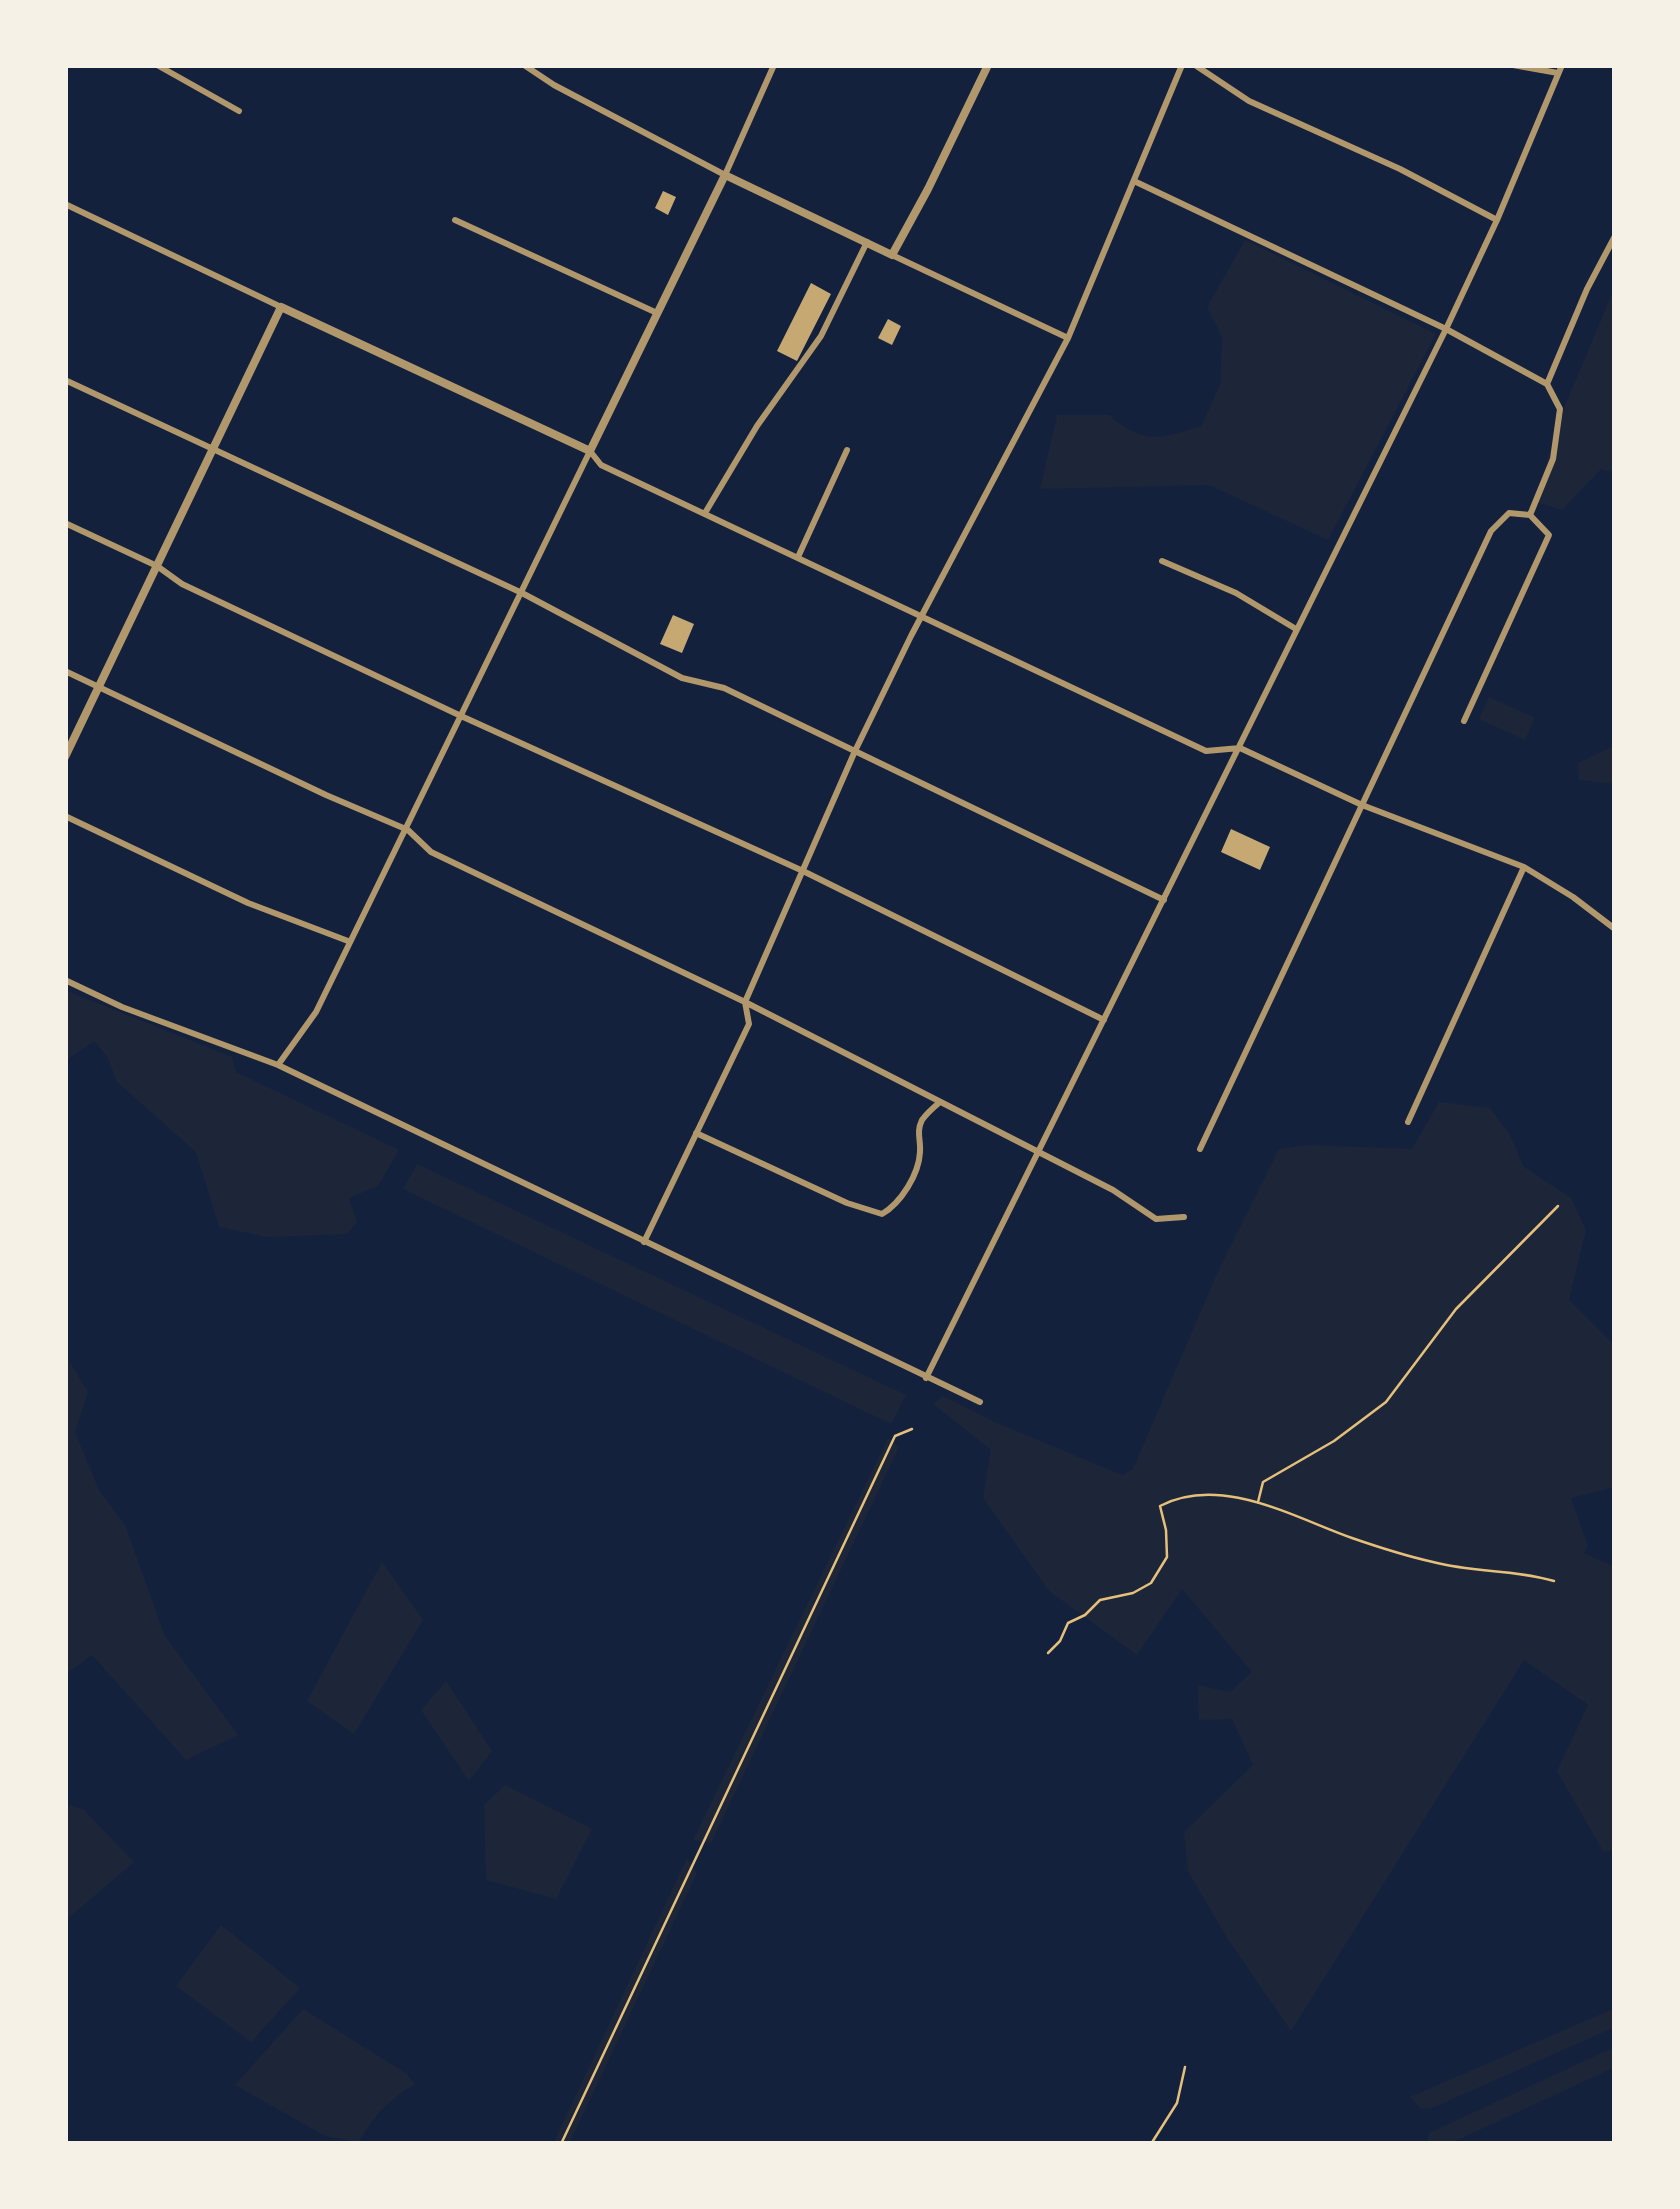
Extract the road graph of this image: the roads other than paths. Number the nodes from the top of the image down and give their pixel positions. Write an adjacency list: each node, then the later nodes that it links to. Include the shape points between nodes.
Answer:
1 (157, 65): 9 (street)
2 (524, 65): 10 (street)
3 (774, 65): 10 (street)
4 (988, 65): 17 (street)
5 (1182, 65): 11 (street)
6 (1195, 65): 14 (street, via 1249,101)
7 (1513, 65): 8 (street)
8 (1560, 69): 14 (street)
9 (239, 111)
10 (724, 174): 16 (street); 19 (street)
11 (1134, 181): 20 (street); 21 (street)
12 (65, 204): 18 (street)
13 (455, 220): 19 (street)
14 (1497, 220): 20 (street)
15 (1615, 236): 23 (street)
16 (867, 242): 17 (street); 27 (street, via 820,336)
17 (892, 256): 21 (street)
18 (280, 306): 24 (street); 26 (street)
19 (657, 313): 26 (street)
20 (1446, 329): 23 (street); 35 (street)
21 (1068, 338): 34 (street)
22 (65, 380): 24 (street)
23 (1547, 384): 28 (street, via 1560,409 1553,460)
24 (214, 447): 32 (street); 33 (street)
25 (847, 450): 30 (street)
26 (590, 451): 27 (street, via 601,464); 33 (street)
27 (705, 513): 30 (street)
28 (1530, 516): 39 (street, via 1549,535); 43 (street, via 1509,513 1491,531)
29 (65, 523): 32 (street)
30 (798, 557): 34 (street)
31 (1162, 561): 35 (street, via 1236,592)
32 (156, 566): 37 (street); 38 (street)
33 (522, 594): 38 (street); 41 (street, via 682,678 724,688)
34 (922, 614): 40 (street, via 1206,750); 41 (street)
35 (1296, 629): 40 (street)
36 (65, 671): 37 (street)
37 (98, 687): 42 (street); 45 (street)
38 (461, 716): 45 (street); 47 (street)
39 (1464, 722)
40 (1240, 748): 43 (street); 48 (street)
41 (855, 751): 47 (street); 48 (street)
42 (65, 758)
43 (1362, 805): 46 (street); 58 (street)
44 (65, 816): 50 (street, via 248,903)
45 (408, 830): 50 (street); 52 (street, via 432,852)
46 (1524, 867): 49 (street); 56 (street)
47 (803, 871): 52 (street); 53 (street)
48 (1164, 900): 53 (street)
49 (1615, 929)
50 (348, 941): 54 (street, via 316,1012)
51 (65, 980): 54 (street)
52 (745, 1002): 55 (street); 57 (street, via 749,1024)
53 (1104, 1020): 59 (street)
54 (278, 1065): 61 (street)
55 (940, 1102): 57 (street, via 917,1134 917,1167 893,1208 882,1214); 59 (street)
56 (1408, 1122)
57 (696, 1133): 61 (street)
58 (1200, 1148)
59 (1038, 1152): 60 (street, via 1156,1219); 62 (street)
60 (1184, 1218)
61 (644, 1242): 62 (street)
62 (926, 1378): 63 (street)
63 (980, 1402)

